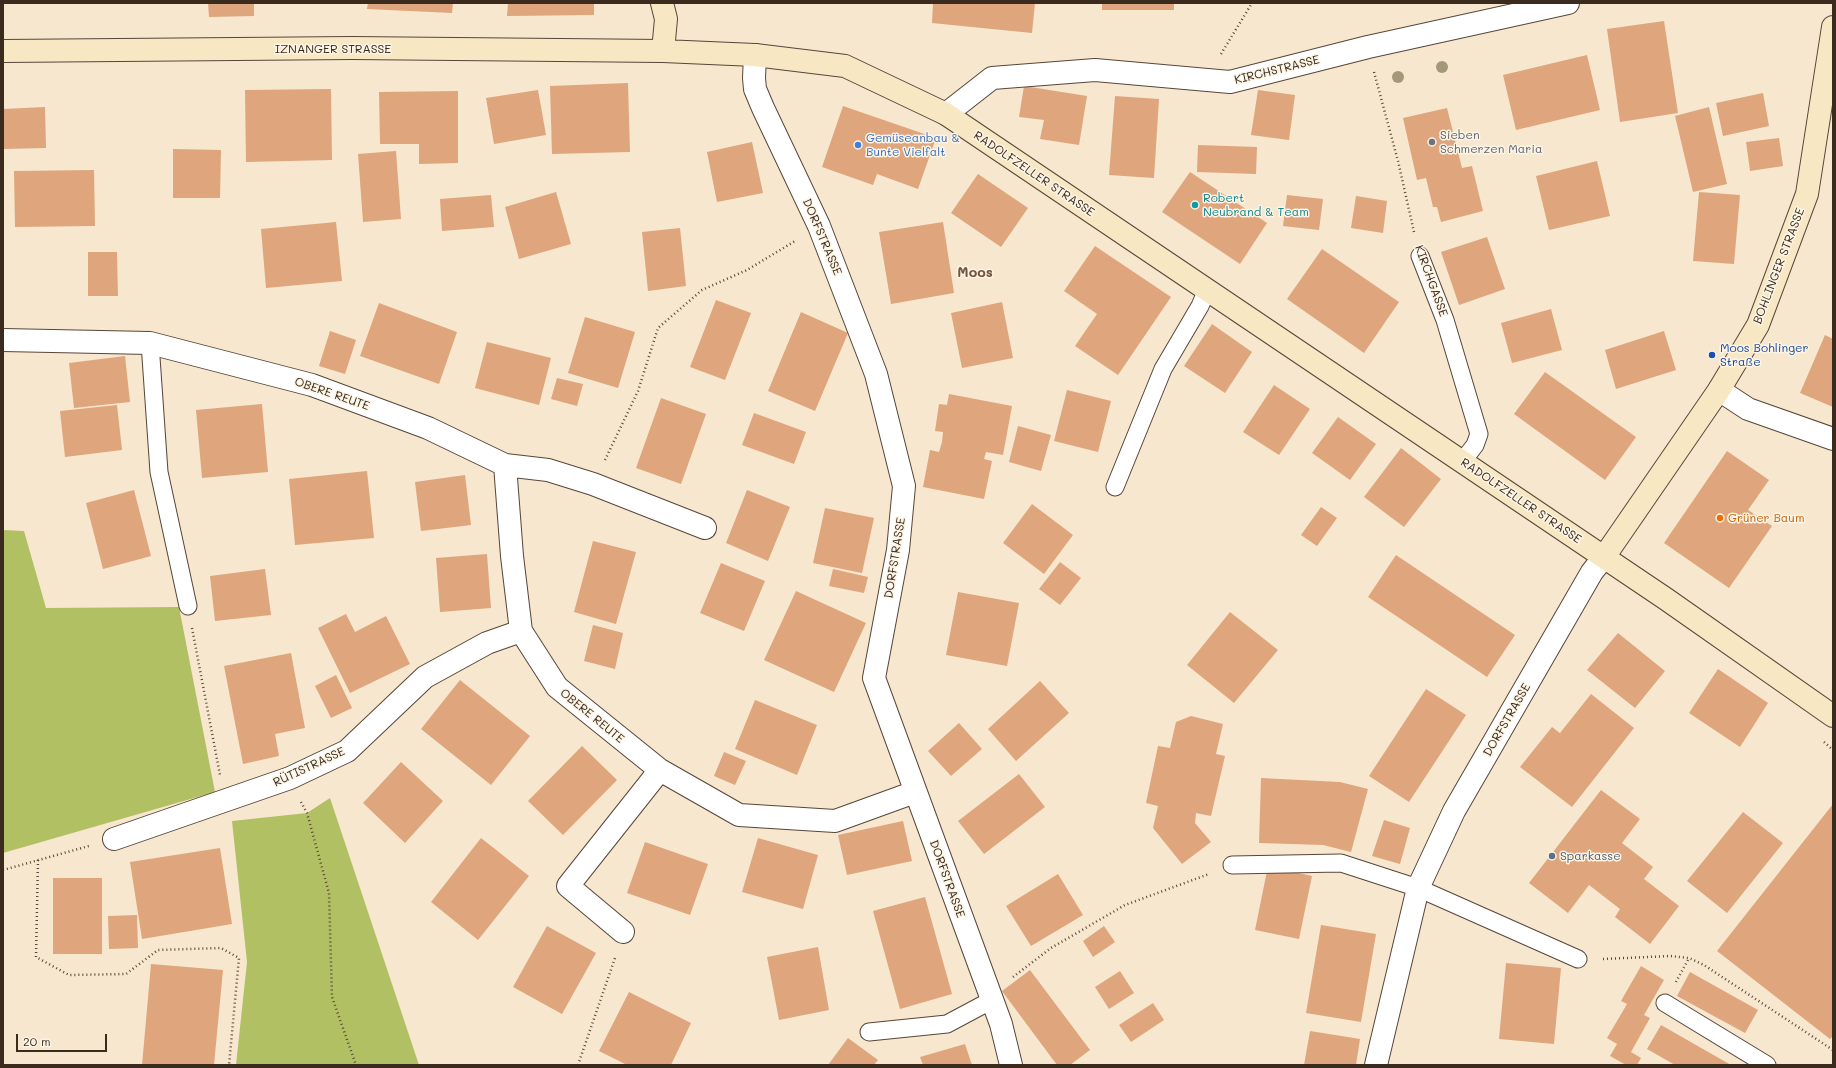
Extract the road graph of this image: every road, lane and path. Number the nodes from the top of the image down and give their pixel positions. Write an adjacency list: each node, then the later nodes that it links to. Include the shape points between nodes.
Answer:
1 (662, 3): 7 (main road, via 666,19)
2 (1252, 3): 9 (path, via 1213,66)
3 (1568, 3): 5 (street, KIRCHSTRASSE)
4 (1833, 27): 16 (main road, BOHLINGER STRASSE, via 1807,194 1758,325)
5 (1368, 47): 9 (street, KIRCHSTRASSE, via 1230,82); 12 (path, KIRCHGASSE)
6 (3, 51): 7 (main road, IZNANGER STRASSE, via 352,48)
7 (664, 51): 8 (main road, RADOLFZELLER STRASSE)
8 (755, 55): 10 (main road, RADOLFZELLER STRASSE, via 846,66); 11 (street, DORFSTRASSE, via 755,89)
9 (1210, 80): 10 (street, KIRCHSTRASSE, via 1095,70 992,78)
10 (946, 114): 13 (main road, RADOLFZELLER STRASSE)
11 (819, 226): 20 (path, via 747,270 702,290 658,328 638,391); 29 (street, DORFSTRASSE, via 876,374 904,486 898,550 874,678)
12 (1420, 256): 18 (lane, KIRCHGASSE, via 1445,320 1479,434 1475,446)
13 (1207, 290): 18 (main road, RADOLFZELLER STRASSE); 21 (lane, via 1163,369)
14 (3, 340): 15 (street, OBERE REUTE)
15 (150, 343): 19 (street, OBERE REUTE, via 312,385 428,428); 24 (lane, via 159,472)
16 (1719, 390): 17 (street, via 1748,409); 23 (main road, BOHLINGER STRASSE)
17 (1833, 439)
18 (1462, 462): 23 (main road, RADOLFZELLER STRASSE)
19 (505, 465): 20 (street, OBERE REUTE, via 548,470); 25 (street, OBERE REUTE)
20 (593, 484): 22 (street, OBERE REUTE)
21 (1115, 487)
22 (704, 528)
23 (1604, 557): 26 (main road, RADOLFZELLER STRASSE); 35 (street, DORFSTRASSE, via 1592,572 1454,811)
24 (188, 606): 30 (path)
25 (521, 631): 27 (street, OBERE REUTE, via 557,687); 28 (street, RÜTISTRASSE, via 487,643 425,677 347,751)
26 (1833, 716)
27 (660, 770): 29 (street, OBERE REUTE, via 739,815 835,821); 36 (street, via 568,886)
28 (290, 778): 30 (street, RÜTISTRASSE); 43 (path, via 307,814 329,893 332,997)
29 (915, 792): 38 (street, DORFSTRASSE)
30 (225, 801): 31 (street, RÜTISTRASSE)
31 (114, 839): 32 (path)
32 (38, 860): 34 (path); 42 (path, via 36,957 69,975 126,974 158,950 221,948 239,958)
33 (1232, 865): 35 (lane, via 1341,864); 38 (path, via 1125,905 1051,948)
34 (3, 870)
35 (1418, 888): 37 (lane); 46 (street, DORFSTRASSE)
36 (623, 932): 44 (path)
37 (1578, 959): 41 (path, via 1670,956 1689,958 1704,965)
38 (991, 997): 40 (lane, via 947,1024); 45 (street, DORFSTRASSE)
39 (1665, 1004): 47 (lane)
40 (868, 1032)
41 (1833, 1050)
42 (229, 1065)
43 (356, 1065)
44 (578, 1065)
45 (1011, 1065)
46 (1376, 1065)
47 (1767, 1065)

